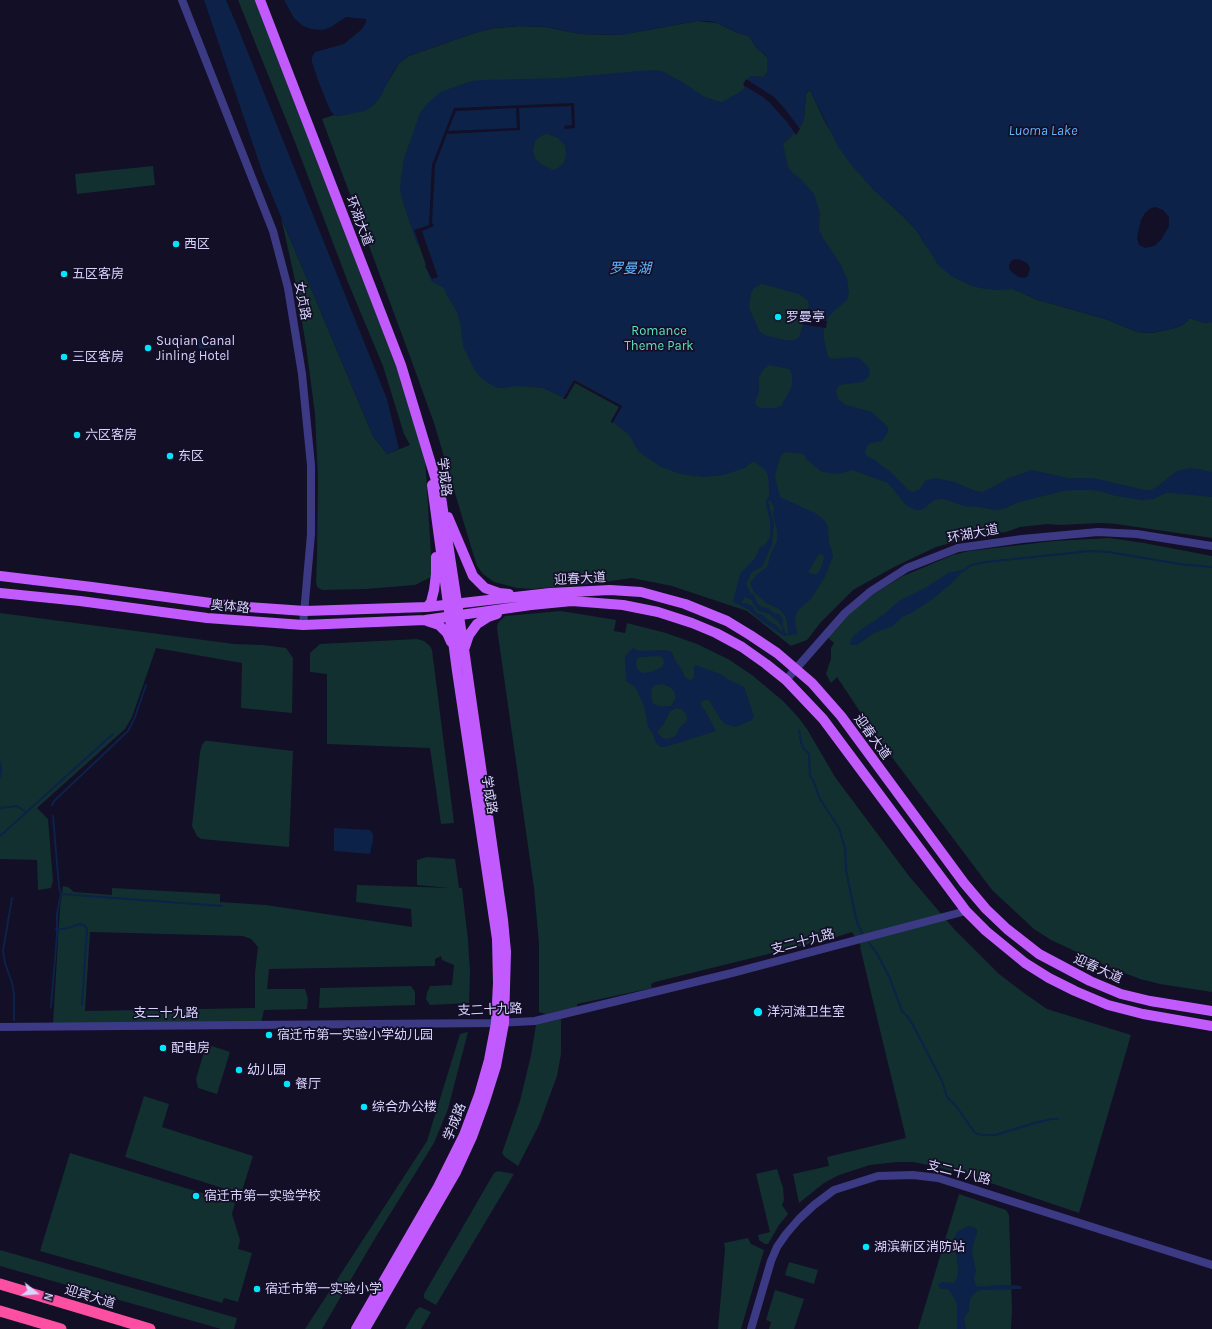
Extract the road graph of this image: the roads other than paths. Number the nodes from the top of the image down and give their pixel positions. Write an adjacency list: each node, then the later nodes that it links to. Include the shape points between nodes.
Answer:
1 (182, 0): 11 (street, 女贞路, via 273,231 288,288 302,374 311,465 311,534)
2 (260, 0): 3 (main road, 环湖大道, via 401,365)
3 (427, 453): 4 (main road, 学成路)
4 (437, 496): 8 (main road, via 473,576 485,588); 9 (main road, 学成路); 10 (main road, via 436,574 431,602)
5 (1212, 546): 19 (street, 环湖大道, via 1137,534 1098,532 958,548 907,568 871,591 845,613)
6 (0, 576): 11 (main road, 奥体路, via 233,606)
7 (0, 593): 14 (main road, 奥体路, via 207,618)
8 (531, 600): 9 (main road, 迎春大道); 12 (main road, 迎春大道); 15 (main road, 迎春大道, via 575,591 641,592 698,609 727,621); 16 (main road, 迎春大道, via 641,608 692,622); 18 (main road, via 476,624)
9 (453, 604): 10 (main road, 奥体路); 12 (main road, 学成路)
10 (427, 607): 11 (main road, 奥体路)
11 (305, 611): 14 (street, 女贞路)
12 (455, 617): 13 (main road, 奥体路); 17 (main road, 学成路); 18 (main road, 学成路)
13 (425, 620): 14 (main road, 奥体路); 17 (main road, via 439,625 447,633)
14 (303, 625)
15 (750, 635): 16 (main road); 19 (main road, 迎春大道)
16 (742, 647): 20 (main road, 迎春大道)
17 (454, 648): 25 (main road, 学成路, via 497,939)
18 (464, 648): 25 (main road, 学成路, via 503,920 506,952)
19 (796, 668): 20 (street, 环湖大道); 21 (main road, 迎春大道)
20 (786, 680): 22 (main road, 迎春大道)
21 (840, 716): 22 (main road); 24 (main road, 迎春大道, via 964,883 1007,929 1039,954 1121,994)
22 (827, 725): 23 (main road, 迎春大道)
23 (966, 911): 25 (street, 支二十九路, via 535,1021); 26 (main road, 迎春大道, via 1025,963 1075,991 1108,1005 1143,1014)
24 (1212, 1011)
25 (500, 1023): 27 (street, 支二十九路); 33 (main road, 学成路, via 464,1136 438,1187); 34 (main road, 学成路, via 496,1066 472,1137 456,1172)
26 (1212, 1026)
27 (0, 1027)
28 (1212, 1265): 35 (street, 支二十八路, via 938,1178 913,1175 878,1176 834,1190 814,1205 786,1234 771,1261)
29 (0, 1284): 32 (highway, 迎宾大道)
30 (0, 1311): 31 (highway)
31 (61, 1329)
32 (150, 1329)
33 (356, 1329)
34 (365, 1329)
35 (751, 1329)

